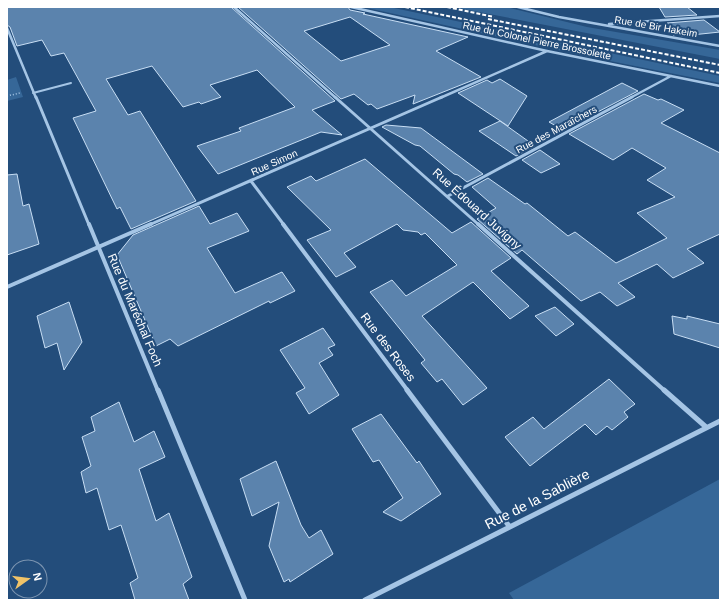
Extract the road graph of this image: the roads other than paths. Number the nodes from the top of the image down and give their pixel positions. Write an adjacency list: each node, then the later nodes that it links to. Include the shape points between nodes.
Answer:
1 (234, 7): 13 (street, Rue Édouard Juvigny)
2 (351, 7): 8 (street, Rue du Colonel Pierre Brossolette)
3 (518, 7): 5 (street, Rue de Bir Hakeim)
4 (720, 16): 5 (street)
5 (603, 25): 7 (street, Rue de Bir Hakeim)
6 (7, 28): 12 (street, Rue du Maréchal Foch)
7 (720, 46)
8 (547, 51): 9 (street, Rue du Colonel Pierre Brossolette); 13 (street, Rue Simon)
9 (671, 76): 11 (street, Rue du Colonel Pierre Brossolette); 15 (street, Rue des Maraîchers)
10 (71, 83): 12 (lane)
11 (720, 86)
12 (34, 93): 16 (street, Rue du Maréchal Foch)
13 (370, 128): 14 (street, Rue Simon); 15 (street, Rue Édouard Juvigny)
14 (251, 181): 16 (street, Rue Simon); 20 (street, Rue des Roses)
15 (448, 196): 19 (street, Rue Édouard Juvigny)
16 (98, 248): 17 (street, Rue Simon); 21 (street, Rue du Maréchal Foch)
17 (7, 287)
18 (720, 420): 19 (street, Rue de la Sablière)
19 (706, 427): 20 (street, Rue de la Sablière)
20 (509, 526): 22 (street, Rue de la Sablière)
21 (245, 600)
22 (365, 600)

